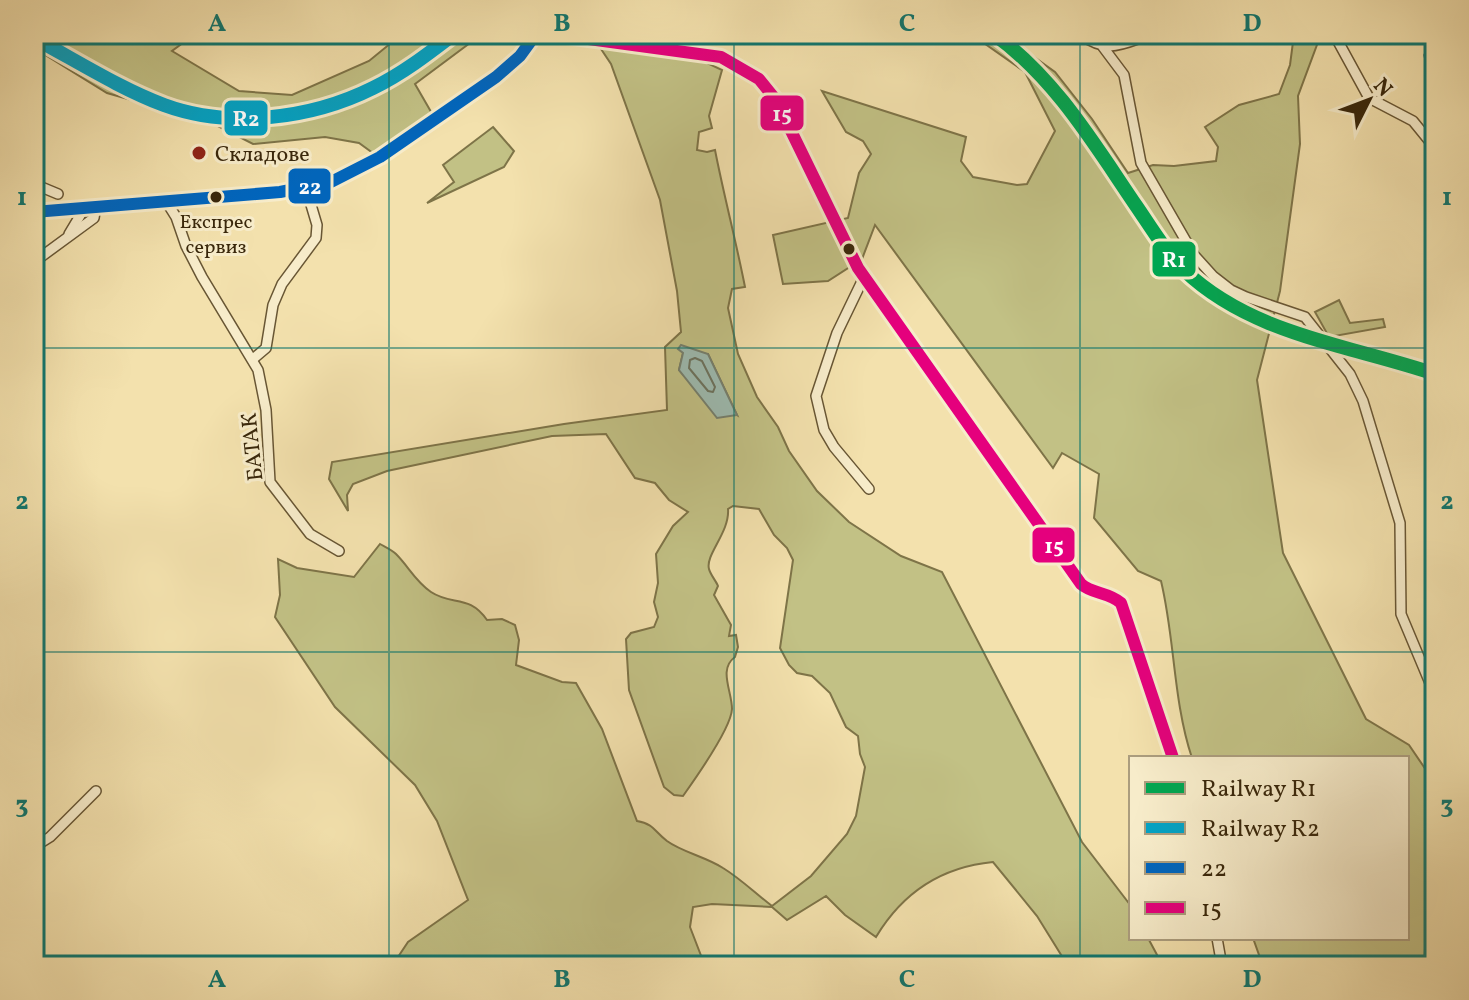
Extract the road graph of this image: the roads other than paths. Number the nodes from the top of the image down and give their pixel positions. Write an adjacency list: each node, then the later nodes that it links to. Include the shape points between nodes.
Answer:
1 (536, 34): 9 (main road, via 496,77 380,157 342,178)
2 (552, 34): 17 (street, via 721,57 759,79 776,100)
3 (1080, 34): 6 (street)
4 (1152, 34): 6 (street)
5 (1334, 34): 7 (street, via 1369,98 1413,121)
6 (1103, 47): 21 (street, via 1124,75 1141,163 1194,255 1231,290 1305,317 1345,365 1358,390 1400,523 1401,614)
7 (1435, 148)
8 (34, 184): 10 (street)
9 (306, 188): 11 (main road); 18 (street, via 316,238 282,284 266,348)
10 (58, 194)
11 (166, 201): 12 (main road); 18 (street, БАТАК, via 202,277)
12 (96, 206): 13 (main road); 15 (street, via 94,218)
13 (83, 207): 14 (main road); 15 (street)
14 (34, 212)
15 (67, 237): 16 (street)
16 (36, 256)
17 (864, 277): 19 (street, via 842,322 817,402 834,447); 22 (street, via 1086,588 1121,603)
18 (253, 359): 20 (street, БАТАК, via 264,398 270,482 310,534)
19 (869, 489)
20 (339, 551)
21 (1435, 695)
22 (1172, 756)
23 (96, 791): 24 (street)
24 (34, 847)
25 (1217, 940): 28 (street)
26 (998, 961): 27 (street)
27 (982, 966)
28 (1222, 966)

